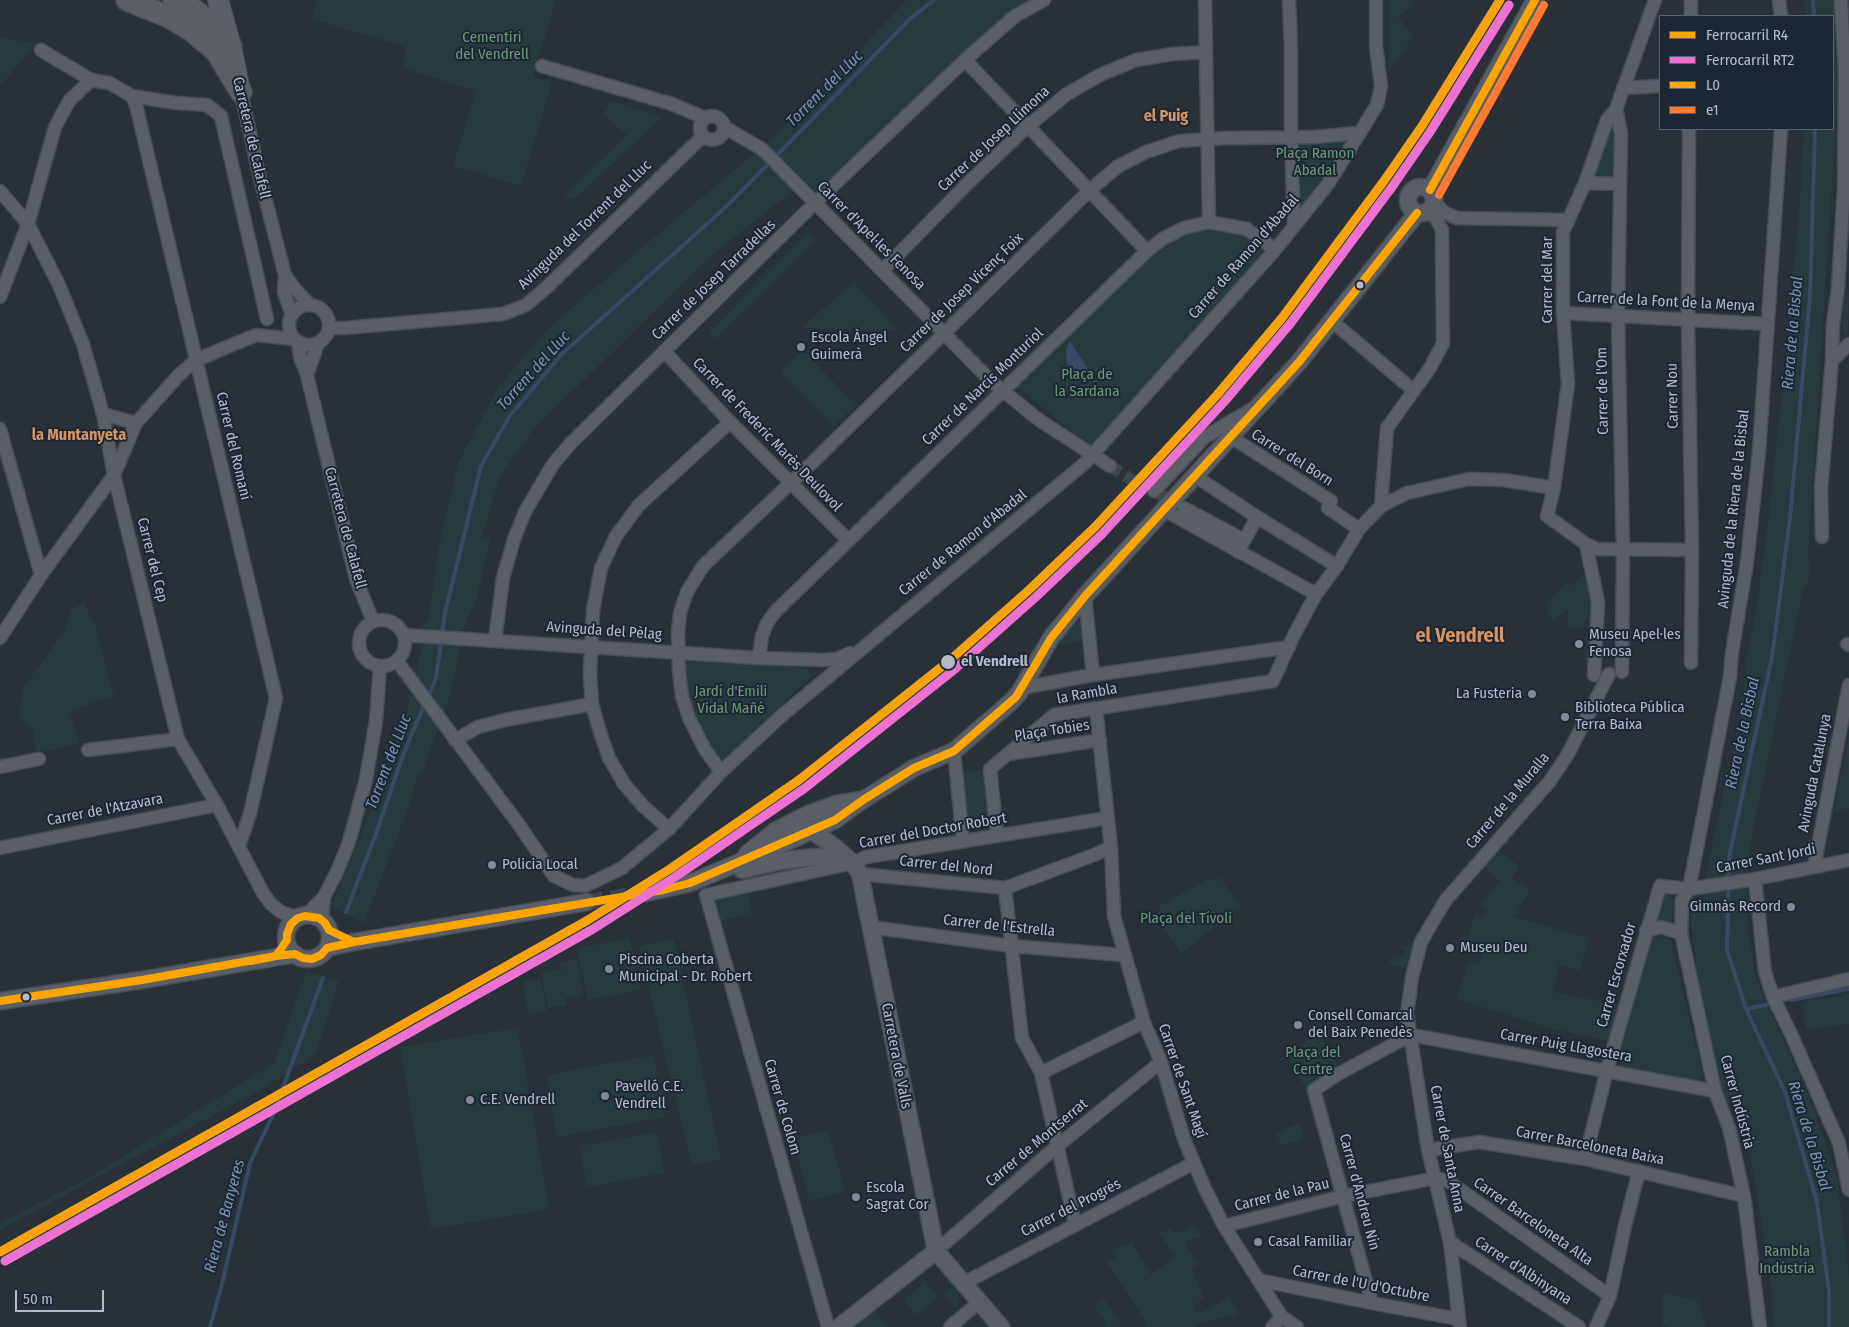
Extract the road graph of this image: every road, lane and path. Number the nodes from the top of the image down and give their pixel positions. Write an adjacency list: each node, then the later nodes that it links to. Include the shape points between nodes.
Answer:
1 (127, 0): 23 (highway, via 192,30 216,51)
2 (174, 0): 15 (highway, via 214,25)
3 (218, 0): 15 (main road, Carretera de Calafell)
4 (1044, 0): 18 (street, Carrer de Josep Tarradellas, via 1014,16)
5 (1205, 0): 17 (street)
6 (1289, 0): 33 (street)
7 (1376, 0): 31 (street, Carrer de Ramon d'Abadal, via 1376,46 1381,86 1377,105)
8 (1535, 0): 41 (street)
9 (1655, 0): 22 (street, Carrer del Mar)
10 (1691, 0): 13 (street)
11 (1780, 0): 14 (street)
12 (1842, 0): 37 (street)
13 (1691, 15)
14 (1781, 15)
15 (231, 46): 23 (main road, Carretera de Calafell)
16 (41, 50): 20 (street)
17 (1206, 52): 27 (street, Carrer de Josep Llimona, via 1136,60 1100,74 1067,94); 34 (street)
18 (964, 60): 27 (street); 40 (street, Carrer de Josep Tarradellas)
19 (542, 66): 26 (street, via 672,104)
20 (91, 80): 24 (street, via 109,84); 45 (street, via 69,100 54,127)
21 (1659, 86): 22 (street)
22 (1624, 88): 25 (street, Carrer del Mar)
23 (241, 92): 51 (street, Carretera de Calafell)
24 (132, 96): 58 (street, via 207,104 221,116); 69 (street, Carrer del Romaní)
25 (1616, 109): 35 (street, Carrer del Mar, via 1607,120); 36 (street, Carrer de l'Om, via 1621,133)
26 (705, 118): 28 (street, via 713,116); 32 (street, via 701,124)
27 (1028, 126): 39 (street); 50 (street, Carrer de Josep Llimona)
28 (724, 127): 32 (street, via 717,139 709,140); 40 (street, Carrer d'Apel·les Fenosa, via 762,149)
29 (1690, 130): 59 (street, Carrer Nou)
30 (1781, 130): 61 (street, Avinguda de la Riera de la Bisbal)
31 (1360, 133): 33 (street, Carrer de Josep Vicenç Foix); 46 (street, Carrer de Ramon d'Abadal, via 1328,184)
32 (703, 136): 62 (street, Avinguda del Torrent del Lluc, via 526,304 503,314)
33 (1291, 137): 34 (street, Carrer de Josep Vicenç Foix); 46 (street)
34 (1208, 139): 39 (street, Carrer de Josep Vicenç Foix, via 1179,141 1146,152 1117,167); 44 (street)
35 (1586, 183): 36 (street); 43 (street, Carrer del Mar)
36 (1620, 184): 56 (street, Carrer de l'Om)
37 (1846, 188): 52 (street)
38 (0, 191): 45 (street, Carrer del Cep)
39 (1089, 192): 49 (street); 63 (street, Carrer de Josep Vicenç Foix)
40 (816, 202): 50 (street, Carrer d'Apel·les Fenosa); 68 (street, Carrer de Josep Tarradellas)
41 (1428, 204): 42 (street); 47 (street); 60 (street)
42 (1458, 218): 43 (street); 47 (street)
43 (1568, 220): 55 (street, Carrer del Mar, via 1563,239)
44 (1209, 222): 48 (street, Carrer de Narcís Monturiol, via 1247,229); 49 (street, Carrer de Narcís Monturiol, via 1184,228)
45 (28, 224): 53 (street); 75 (street, Carrer del Cep, via 59,285 83,344)
46 (1294, 226): 48 (street, Carrer de Ramon d'Abadal)
47 (1442, 230): 72 (street, via 1443,343)
48 (1275, 250): 80 (street, Carrer de Ramon d'Abadal)
49 (1147, 251): 73 (street, Carrer de Narcís Monturiol)
50 (883, 270): 63 (street, Carrer d'Apel·les Fenosa)
51 (285, 275): 54 (street, Carretera de Calafell); 57 (street, Carretera de Calafell, via 284,292)
52 (1843, 288): 70 (street, via 1833,324)
53 (0, 297)
54 (310, 305): 57 (street, via 302,307); 62 (street, via 324,312)
55 (1563, 313): 56 (street, Carrer de la Font de la Menya); 85 (street, Carrer del Mar, via 1568,384)
56 (1618, 316): 59 (street, Carrer de la Font de la Menya); 96 (street, Carrer de l'Om)
57 (291, 317): 58 (street); 65 (street, via 289,328)
58 (267, 319): 64 (street)
59 (1688, 321): 61 (street, Carrer de la Font de la Menya); 97 (street, Carrer Nou)
60 (1332, 322): 72 (street); 74 (street)
61 (1768, 324): 153 (street, Avinguda de la Riera de la Bisbal, via 1747,562)
62 (329, 328): 66 (street)
63 (944, 333): 73 (street, Carrer d'Apel·les Fenosa); 84 (street, Carrer de Josep Vicenç Foix)
64 (256, 335): 65 (street); 69 (street)
65 (296, 341): 66 (street, via 308,345); 71 (street, Carretera de Calafell)
66 (318, 343): 71 (street)
67 (1849, 344): 70 (street)
68 (664, 352): 76 (street, Carrer de Frederic Marès Deulovol); 106 (street, Carrer de Josep Tarradellas, via 571,443 537,491 521,521 507,561)
69 (196, 360): 77 (street); 140 (street, Carrer del Romaní, via 276,698 250,814)
70 (1832, 361): 92 (street, via 1821,490)
71 (307, 375): 103 (street, Carretera de Calafell, via 356,579)
72 (1413, 390): 87 (street, via 1386,428)
73 (1003, 391): 80 (street, Carrer d'Apel·les Fenosa); 93 (street, Carrer de Narcís Monturiol)
74 (1259, 406): 79 (street); 86 (street, via 1205,437)
75 (103, 414): 77 (street); 82 (street, Carrer del Cep)
76 (730, 422): 84 (street, Carrer de Frederic Marès Deulovol); 108 (street, via 639,506 616,536 601,568)
77 (136, 423): 82 (street)
78 (0, 429): 100 (street)
79 (1231, 437): 83 (street); 91 (street, Carrer del Born, via 1331,502 1328,508)
80 (1093, 456): 81 (street, Carrer d'Apel·les Fenosa); 107 (street, Carrer de Ramon d'Abadal)
81 (1110, 466)
82 (114, 475): 100 (street); 124 (street, Carrer del Cep)
83 (1196, 476): 89 (street); 90 (street)
84 (791, 482): 93 (street, Carrer de Frederic Marès Deulovol); 110 (street, Carrer de Josep Vicenç Foix, via 699,573 687,592 680,613)
85 (1554, 488): 87 (street, via 1504,480 1469,479 1406,493); 95 (street, Carrer del Mar, via 1547,516)
86 (1154, 492)
87 (1381, 506): 91 (street)
88 (1184, 508): 94 (street)
89 (1164, 510): 98 (street); 102 (street)
90 (1257, 517): 94 (street); 99 (street)
91 (1359, 529): 99 (street)
92 (1822, 537)
93 (848, 540): 111 (street, Carrer de Narcís Monturiol, via 772,617 762,636)
94 (1244, 540): 98 (street)
95 (1586, 544): 96 (street, via 1596,550); 119 (street, via 1598,602)
96 (1623, 550): 97 (street); 116 (street, Carrer de l'Om)
97 (1692, 550): 114 (street, Carrer Nou)
98 (1238, 552): 101 (street)
99 (1337, 566): 101 (street)
100 (41, 575): 105 (street)
101 (1316, 594): 109 (street)
102 (1084, 596): 118 (street); 121 (street, via 1042,651)
103 (373, 621): 104 (street, via 380,619 395,623); 115 (street, via 362,630 358,643 362,656 373,665)
104 (404, 635): 106 (street, Avinguda del Pèlag); 113 (street, via 404,651)
105 (0, 638)
106 (495, 640): 108 (street, Avinguda del Pèlag)
107 (867, 643): 112 (street, Avinguda del Pèlag, via 837,659); 117 (street, Carrer de Ramon d'Abadal)
108 (590, 646): 110 (street, Avinguda del Pèlag); 122 (street)
109 (1289, 647): 118 (street, la Rambla); 123 (street, la Rambla, via 1273,681)
110 (678, 653): 111 (street, Avinguda del Pèlag); 132 (street, Carrer de Josep Vicenç Foix, via 682,696 689,718)
111 (759, 658): 112 (street, Avinguda del Pèlag)
112 (802, 660): 117 (street, Avinguda del Pèlag)
113 (397, 661): 115 (street); 125 (street)
114 (1691, 663)
115 (380, 666): 156 (street, via 376,721 366,779 349,842)
116 (1616, 673): 168 (street, Carrer de la Muralla, via 1550,781 1445,901 1421,942)
117 (830, 675): 132 (street, Carrer de Ramon d'Abadal, via 780,716)
118 (1093, 675): 121 (street, la Rambla)
119 (1594, 675)
120 (1849, 685): 147 (street, Avinguda Catalunya)
121 (1021, 688): 128 (street, via 1012,701)
122 (592, 704): 125 (street, via 478,727); 136 (street, via 609,758 624,784)
123 (1096, 709): 126 (street, Carrer de Sant Magí); 129 (street, la Rambla, via 1054,715)
124 (178, 739): 127 (street); 133 (street, Carrer del Cep)
125 (455, 740): 136 (street, Carrer de Ramon d'Abadal, via 554,876 563,882 585,886 622,868)
126 (1100, 740): 129 (street, Plaça Tobies); 135 (street, Carrer de Sant Magí)
127 (88, 750)
128 (954, 751): 134 (street, via 914,768 863,800); 139 (street)
129 (1008, 754): 138 (street, la Rambla, via 990,770)
130 (39, 759): 131 (street)
131 (0, 767)
132 (721, 772): 136 (street, Carrer de Ramon d'Abadal)
133 (217, 805): 140 (street, Carrer del Cep); 143 (street, Carrer de l'Atzavara)
134 (832, 813): 137 (street, via 817,821); 141 (street, via 808,814); 144 (street)
135 (1108, 818): 138 (street, Carrer del Doctor Robert); 142 (street, Carrer de Sant Magí)
136 (669, 829)
137 (812, 831): 141 (street, via 797,830); 144 (street, via 815,844); 146 (street)
138 (997, 835): 139 (street, Carrer del Doctor Robert)
139 (963, 840): 148 (street, Carrer del Doctor Robert, via 866,856)
140 (239, 846): 158 (street, Carrer del Cep, via 270,904 281,912)
141 (755, 847): 146 (street)
142 (1111, 847): 152 (street, Carrer del Nord); 167 (street, Carrer de Sant Magí, via 1114,916)
143 (0, 848)
144 (831, 853): 148 (street); 150 (street, via 781,861)
145 (1849, 860): 147 (street, Carrer Sant Jordi)
146 (734, 865): 150 (street)
147 (1814, 867): 149 (street, Carrer Sant Jordi)
148 (856, 868): 152 (street, Carrer del Nord); 155 (street, Carrer del Doctor Robert); 160 (street, Carretera de Valls)
149 (1752, 879): 153 (street, Carrer Sant Jordi); 170 (street, via 1765,972)
150 (690, 883): 154 (street)
151 (1660, 886): 153 (street, Carrer Sant Jordi); 161 (street, Carrer Escorxador)
152 (1005, 888): 164 (street)
153 (1695, 888): 162 (street, Carrer Indústria, via 1682,900)
154 (646, 893)
155 (706, 895): 198 (street, Carrer de Colom)
156 (324, 897): 158 (street); 159 (street)
157 (587, 902): 163 (street)
158 (301, 917): 159 (street, via 316,917); 165 (street, via 289,927)
159 (326, 926): 163 (street); 166 (street, via 330,940)
160 (870, 927): 164 (street, Carrer de l'Estrella); 190 (street, Carretera de Valls)
161 (1646, 931): 162 (street, via 1661,927); 175 (street, Carrer Escorxador)
162 (1681, 933): 177 (street, Carrer Indústria)
163 (354, 942): 166 (street)
164 (1012, 946): 167 (street, Carrer de l'Estrella); 176 (street, via 1022,1038)
165 (291, 947): 166 (street, via 303,958 312,959); 171 (street, via 276,956)
166 (327, 948)
167 (1124, 955): 172 (street, Carrer de Sant Magí)
168 (1412, 977): 173 (street, Carrer de Santa Anna, via 1408,1014)
169 (1849, 979): 170 (street)
170 (1773, 997): 184 (street, via 1839,1143)
171 (0, 1001)
172 (1144, 1022): 174 (street, Carrer de Sant Magí); 176 (street)
173 (1411, 1035): 175 (street, Carrer Puig Llagostera); 179 (street, Carrer de Santa Anna); 185 (street, Carrer d'Andreu Nin, via 1314,1090)
174 (1161, 1062): 178 (street, Carrer de Montserrat); 181 (street, Carrer de Sant Magí)
175 (1607, 1070): 177 (street, Carrer Puig Llagostera); 180 (street, Carrer Escorxador)
176 (1040, 1074): 178 (street)
177 (1715, 1091): 186 (street, Carrer Indústria, via 1729,1128)
178 (1056, 1148): 187 (street); 190 (street, Carrer de Montserrat)
179 (1428, 1150): 180 (street, Carrer Barceloneta Baixa, via 1478,1142); 183 (street, Carrer de Santa Anna)
180 (1585, 1159): 182 (street, Carrer Barceloneta Baixa)
181 (1194, 1163): 187 (street, Carrer del Progrés); 188 (street, Carrer de Sant Magí)
182 (1639, 1171): 186 (street, Carrer Barceloneta Baixa); 193 (street)
183 (1436, 1178): 185 (street, Carrer de la Pau); 189 (street, Carrer de Santa Anna); 193 (street, Carrer Barceloneta Alta, via 1448,1181)
184 (1849, 1190)
185 (1344, 1196): 188 (street, Carrer de la Pau); 195 (street, Carrer d'Andreu Nin)
186 (1744, 1196): 206 (street, Carrer Indústria)
187 (1075, 1224): 192 (street, Carrer del Progrés)
188 (1224, 1226): 191 (street, Carrer de Sant Magí)
189 (1450, 1242): 197 (street, Carrer de Santa Anna); 204 (street, Carrer d'Albinyana)
190 (936, 1251): 192 (street); 199 (street)
191 (1258, 1280): 195 (street, Carrer de l'U d'Octubre); 196 (street, Carrer de Sant Magí)
192 (964, 1283): 194 (street)
193 (1610, 1296): 205 (street)
194 (979, 1302): 200 (street); 201 (street)
195 (1372, 1304): 197 (street, Carrer de l'U d'Octubre)
196 (1282, 1317): 202 (street); 203 (street, Carrer de Sant Magí)
197 (1459, 1323)
198 (828, 1327)
199 (839, 1327)
200 (950, 1327)
201 (1001, 1327)
202 (1272, 1327)
203 (1297, 1327)
204 (1579, 1327)
205 (1596, 1327)
206 (1760, 1327)

